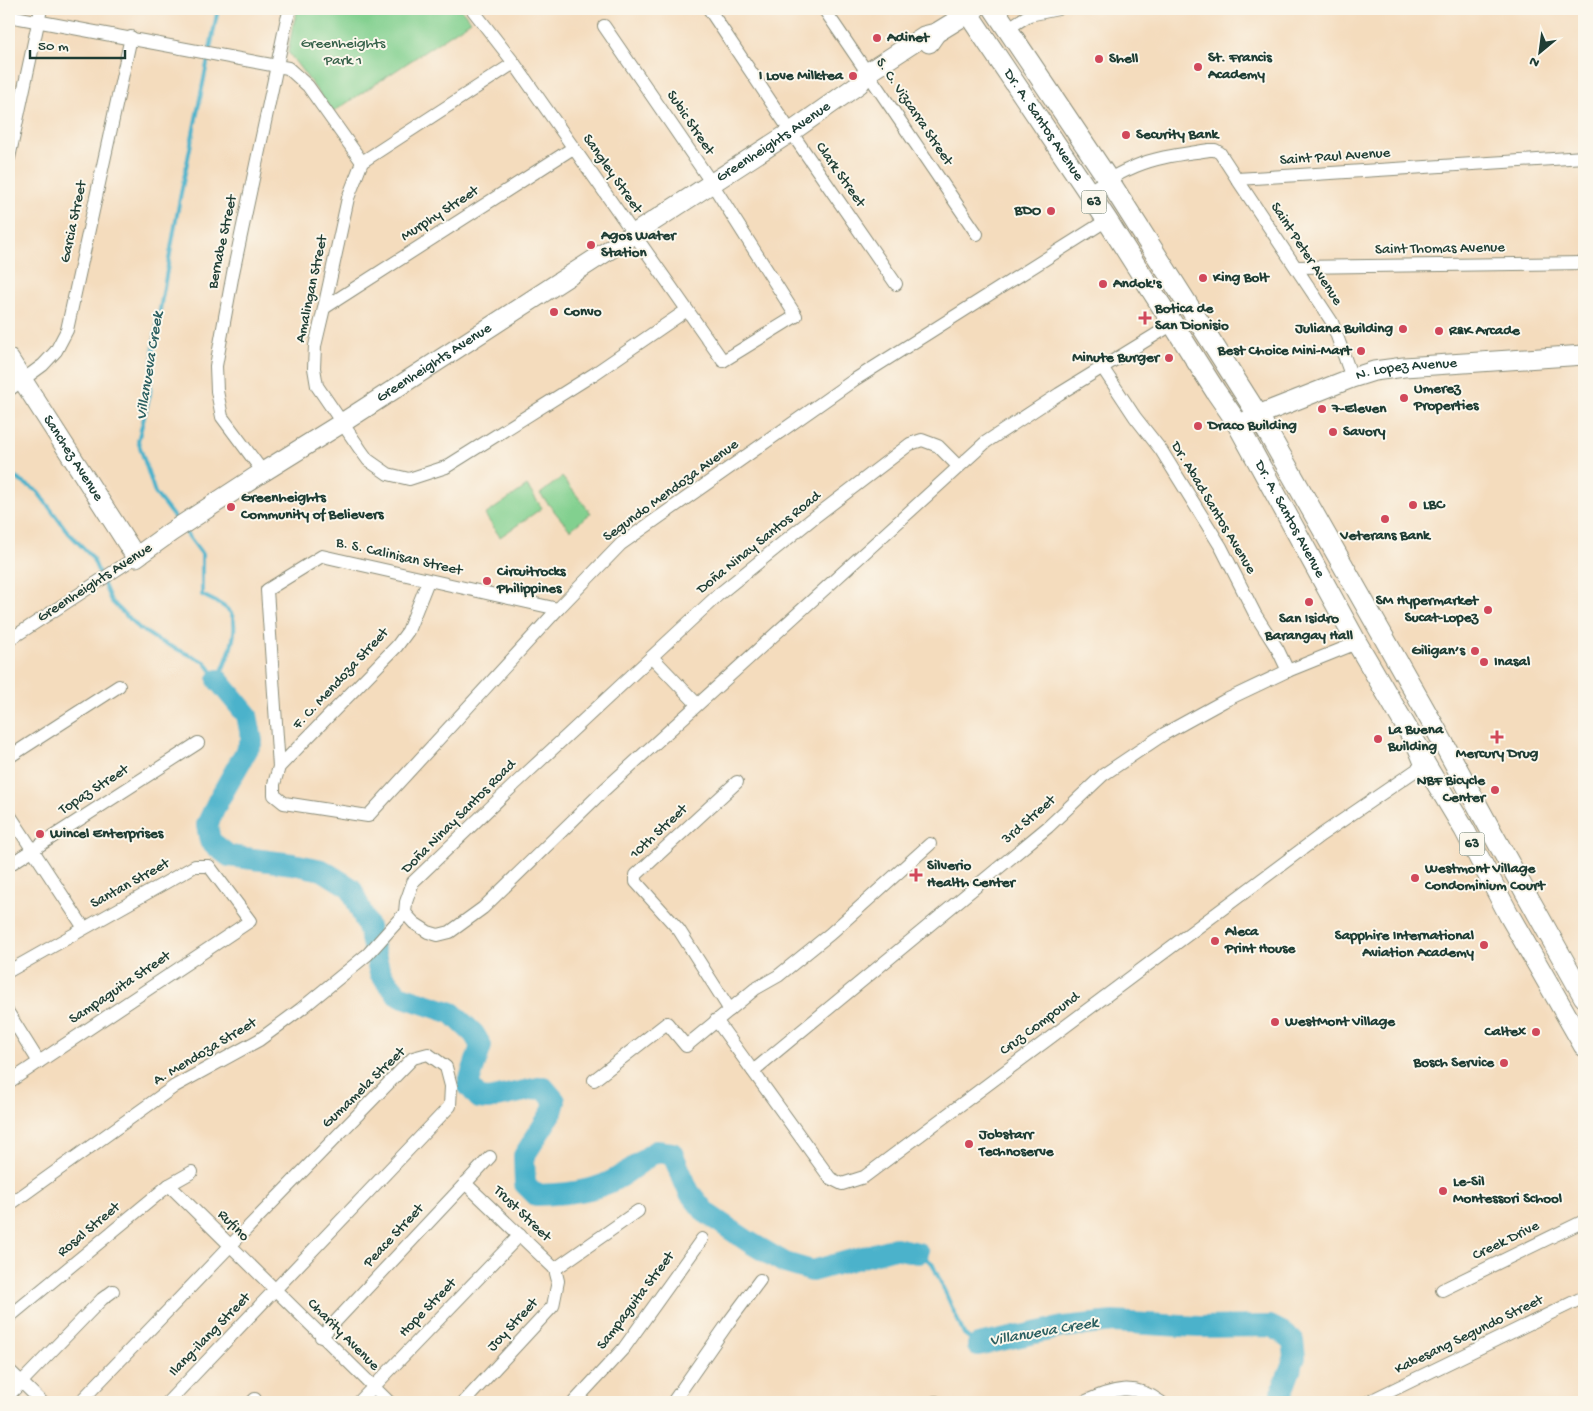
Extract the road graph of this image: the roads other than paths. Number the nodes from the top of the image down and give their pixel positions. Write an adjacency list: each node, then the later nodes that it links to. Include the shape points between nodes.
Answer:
1 (290, 9): 14 (street, Bernabe Street)
2 (472, 9): 13 (street, Sangley Street)
3 (709, 9): 16 (street, Clark Street)
4 (824, 9): 15 (street, S. C. Vizcarra Street)
5 (994, 9): 11 (main road, Dr. A. Santos Avenue / 63)
6 (1058, 9): 11 (street, via 1029,16)
7 (969, 10): 15 (street, Greenheights Avenue, via 936,33 929,44); 24 (main road, Dr. A. Santos Avenue / 63)
8 (40, 15): 9 (street); 12 (street); 19 (street)
9 (9, 16)
10 (604, 26): 23 (street, Subic Street)
11 (1007, 28): 21 (main road, Dr. A. Santos Avenue / 63)
12 (131, 37): 14 (street); 39 (street, Garcia Street, via 67,330 56,351)
13 (514, 63): 17 (street, Sangley Street); 20 (street)
14 (278, 65): 20 (street, via 288,68 308,86); 44 (street, Bernabe Street, via 216,366 222,417)
15 (866, 79): 16 (street, Greenheights Avenue); 27 (street, S. C. Vizcarra Street)
16 (791, 132): 23 (street, Greenheights Avenue); 30 (street, Clark Street)
17 (573, 148): 26 (street, Sangley Street); 31 (street, Murphy Street)
18 (1584, 157): 22 (street, Saint Paul Avenue)
19 (9, 158)
20 (362, 162): 31 (street, Amalingan Street, via 348,198)
21 (1108, 179): 22 (street, via 1146,162 1215,150); 24 (street); 40 (main road, Dr. A. Santos Avenue / 63)
22 (1238, 180): 29 (street, Saint Peter Avenue)
23 (711, 182): 26 (street, Greenheights Avenue); 36 (street, Subic Street, via 796,316)
24 (1087, 192): 25 (main road, Dr. A. Santos Avenue / 63)
25 (1107, 220): 33 (main road, Dr. A. Santos Avenue / 63); 47 (street, Segundo Mendoza Avenue, via 854,380 621,544)
26 (634, 234): 32 (street, Sangley Street); 41 (street, Greenheights Avenue)
27 (978, 234)
28 (1584, 263): 29 (street, Saint Thomas Avenue)
29 (1296, 267): 38 (street, Saint Peter Avenue, via 1332,322)
30 (896, 284)
31 (324, 308): 41 (street, Amalingan Street, via 315,346 314,368 317,386)
32 (687, 310): 36 (street, Sangley Street); 41 (street, Amalingan Street, via 594,374 446,467 409,479 388,474 368,460)
33 (1173, 324): 37 (street); 42 (main road, Dr. A. Santos Avenue / 63)
34 (1584, 355): 38 (street, N. Lopez Avenue, via 1404,367)
35 (9, 359): 39 (street, Sanchez Avenue)
36 (723, 361)
37 (1102, 367): 43 (street, via 986,442); 51 (street, Dr. Abad Santos Avenue, via 1161,450 1220,547)
38 (1352, 378): 40 (street, N. Lopez Avenue)
39 (16, 385): 45 (street, Sanchez Avenue)
40 (1258, 415): 42 (street, N. Lopez Avenue); 54 (main road, Dr. A. Santos Avenue / 63)
41 (342, 424): 44 (street, Greenheights Avenue)
42 (1239, 425): 49 (main road, Dr. A. Santos Avenue / 63)
43 (958, 466): 50 (street, Doña Ninay Santos Road, via 938,446 922,440 910,444 718,595); 53 (street)
44 (263, 472): 45 (street, Greenheights Avenue)
45 (136, 557): 48 (street, Greenheights Avenue)
46 (428, 581): 47 (street, B. S. Calinisan Street); 58 (street, F. C. Mendoza Street, via 408,631 397,646); 58 (street, B. S. Calinisan Street, via 322,556 267,590)
47 (558, 609): 60 (street, Segundo Mendoza Avenue, via 368,816 284,803)
48 (9, 640)
49 (1357, 643): 51 (street, 3rd Street); 56 (main road, Dr. A. Santos Avenue / 63)
50 (652, 657): 53 (street); 65 (street, Doña Ninay Santos Road, via 414,882)
51 (1288, 671): 75 (street, 3rd Street, via 1164,734 1103,775 1048,827)
52 (118, 686): 57 (street)
53 (697, 704): 65 (street, via 483,908 450,932 438,935 428,932)
54 (1439, 735): 56 (main road); 69 (main road, Dr. A. Santos Avenue / 63)
55 (198, 743): 63 (street, Topaz Street)
56 (1421, 756): 73 (main road, Dr. A. Santos Avenue / 63); 75 (street, Cruz Compound, via 1321,835 864,1177 842,1184 830,1178)
57 (9, 757)
58 (280, 768): 60 (street, F. C. Mendoza Street)
59 (737, 782): 70 (street, 10th Street, via 635,878 678,930)
60 (274, 795)
61 (9, 814): 63 (street)
62 (930, 844): 70 (street, via 830,934)
63 (33, 850): 64 (street, Topaz Street); 67 (street)
64 (9, 865)
65 (405, 913): 82 (street, A. Mendoza Street, via 370,951 259,1040 175,1086)
66 (250, 921): 67 (street, Santan Street, via 209,866 194,866); 74 (street, Sampaguita Street)
67 (84, 928): 68 (street, Santan Street)
68 (9, 971)
69 (1584, 997)
70 (730, 1010): 72 (street)
71 (9, 1014): 74 (street)
72 (716, 1020): 75 (street, Cruz Compound); 76 (street, via 686,1046 667,1024)
73 (1584, 1046)
74 (40, 1062): 77 (street, Sampaguita Street)
75 (753, 1071)
76 (594, 1080)
77 (9, 1082)
78 (490, 1156): 80 (street, Peace Street)
79 (192, 1172): 81 (street, Rosal Street)
80 (466, 1183): 85 (street, Trust Street); 95 (street, Peace Street)
81 (169, 1185): 87 (street, Rufino); 94 (street, Rosal Street)
82 (9, 1205)
83 (638, 1211): 88 (street)
84 (1584, 1221): 91 (street, Creek Drive)
85 (520, 1235): 88 (street, Trust Street); 98 (street, Hope Street)
86 (702, 1238): 106 (street, Sampaguita Street, via 624,1348)
87 (230, 1246): 90 (street, Rufino); 90 (street, Gumamela Street, via 413,1058 428,1054 446,1067 451,1086 450,1106); 101 (street)
88 (555, 1269): 105 (street, Joy Street, via 558,1281 553,1306)
89 (760, 1280): 107 (street)
90 (276, 1290): 95 (street, Charity Avenue); 102 (street, Ilang-ilang Street)
91 (1442, 1290)
92 (114, 1291): 97 (street, via 102,1299)
93 (1584, 1297): 110 (street, Kabesang Segundo Street)
94 (9, 1317)
95 (321, 1337): 98 (street, Charity Avenue)
96 (9, 1370): 97 (street)
97 (22, 1382): 99 (street); 100 (street)
98 (373, 1388): 103 (street, Hope Street); 104 (street, Charity Avenue)
99 (9, 1395)
100 (42, 1402)
101 (80, 1402)
102 (168, 1402)
103 (358, 1402)
104 (389, 1402)
105 (464, 1402)
106 (574, 1402)
107 (673, 1402)
108 (1084, 1402): 109 (street, via 1121,1389 1136,1389)
109 (1161, 1402)
110 (1368, 1402)

